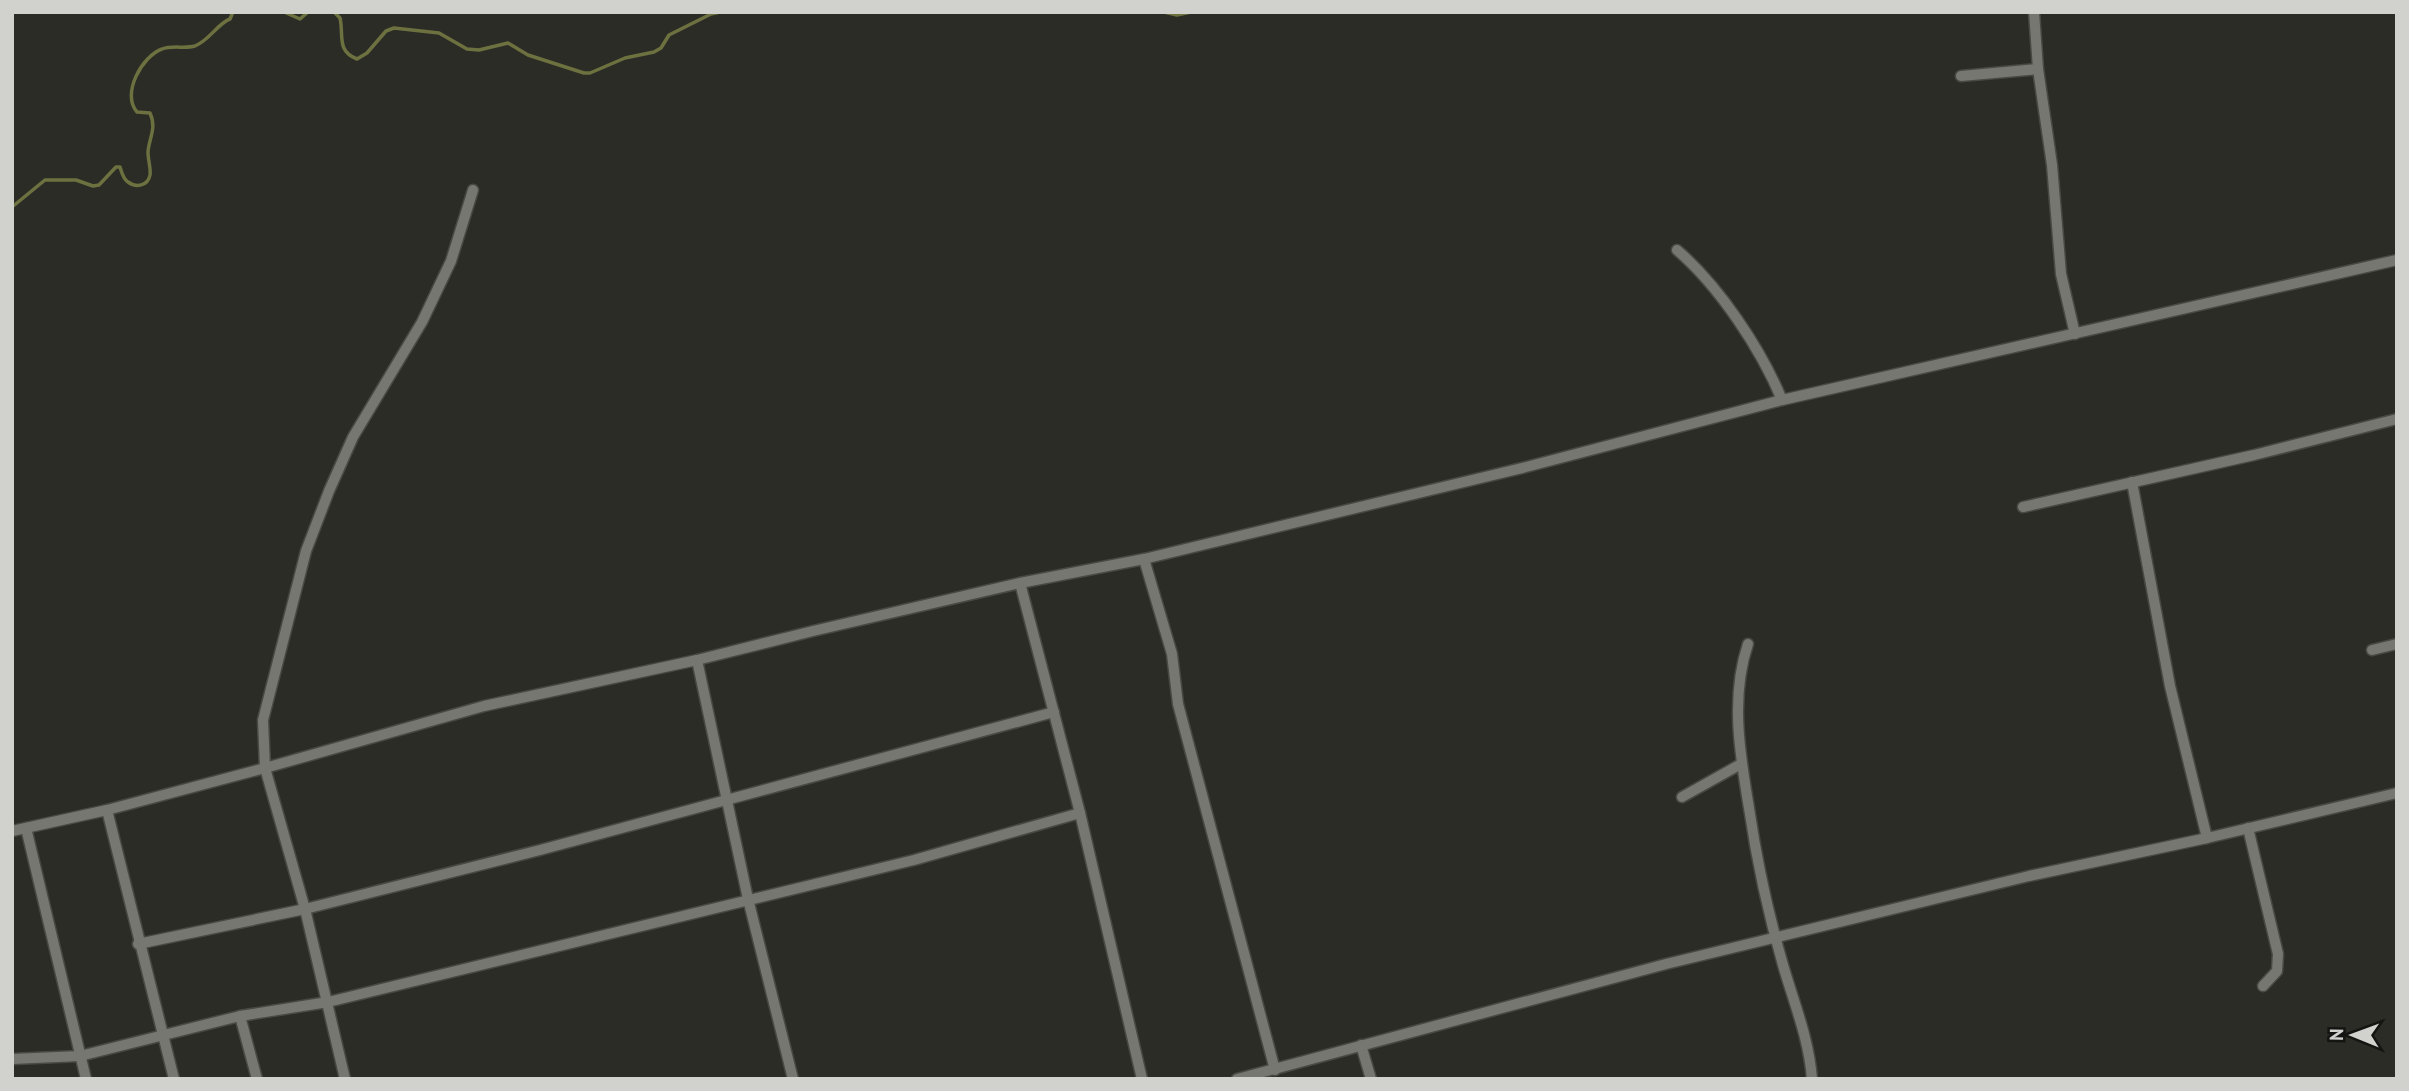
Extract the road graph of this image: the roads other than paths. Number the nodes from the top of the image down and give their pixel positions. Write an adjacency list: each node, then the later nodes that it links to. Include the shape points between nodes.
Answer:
1 (2034, 12): 2 (street)
2 (2038, 69): 3 (street); 7 (street, via 2061,274)
3 (1961, 76)
4 (473, 190): 20 (street, via 451,261 422,322 353,438 306,551 262,720)
5 (1677, 250): 8 (street, via 1711,284 1769,369)
6 (2397, 260): 7 (street)
7 (2075, 334): 8 (street)
8 (1782, 400): 12 (street)
9 (2397, 419): 10 (street)
10 (2132, 482): 11 (street); 29 (street, via 2170,686)
11 (2023, 507)
12 (1144, 559): 13 (street); 41 (street, via 1171,648 1178,704)
13 (1020, 583): 17 (street); 18 (street)
14 (1748, 644): 19 (street, via 1738,705)
15 (2397, 644): 16 (street)
16 (2372, 650)
17 (697, 660): 20 (street, via 484,706); 23 (street)
18 (1054, 712): 23 (street); 25 (street)
19 (1741, 764): 22 (street); 32 (street, via 1757,865)
20 (265, 768): 24 (street); 31 (street)
21 (2397, 793): 27 (street)
22 (1682, 797)
23 (726, 801): 30 (street); 31 (street)
24 (107, 810): 26 (street); 33 (street)
25 (1080, 813): 30 (street); 47 (street)
26 (26, 828): 28 (street); 39 (street)
27 (2248, 828): 29 (street); 34 (street, via 2278,954 2277,971)
28 (12, 831)
29 (2207, 838): 32 (street)
30 (748, 900): 35 (street); 46 (street)
31 (305, 909): 33 (street); 35 (street)
32 (1777, 937): 38 (street); 50 (street, via 1807,1041)
33 (138, 944): 37 (street)
34 (2263, 986)
35 (328, 1002): 36 (street); 45 (street)
36 (240, 1016): 37 (street); 44 (street)
37 (164, 1036): 39 (street); 43 (street)
38 (1361, 1045): 41 (street); 49 (street)
39 (80, 1056): 40 (street); 42 (street)
40 (12, 1059)
41 (1275, 1070): 48 (street)
42 (86, 1079)
43 (174, 1079)
44 (257, 1079)
45 (345, 1079)
46 (793, 1079)
47 (1142, 1079)
48 (1237, 1079)
49 (1371, 1079)
50 (1812, 1079)

